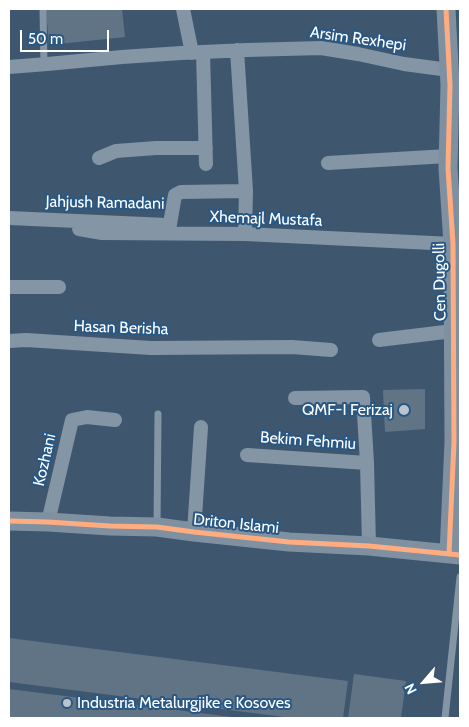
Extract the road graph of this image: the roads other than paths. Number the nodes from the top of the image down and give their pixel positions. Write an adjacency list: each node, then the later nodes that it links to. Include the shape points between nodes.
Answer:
1 (43, 9): 6 (lane)
2 (183, 9): 5 (street)
3 (446, 9): 8 (street, Cen Dugolli)
4 (236, 50): 5 (street, Arsim Rexhepi); 8 (street, Arsim Rexhepi, via 322,48); 14 (street)
5 (197, 52): 6 (street, Arsim Rexhepi); 9 (street)
6 (44, 64): 7 (street, Arsim Rexhepi)
7 (9, 66)
8 (449, 70): 10 (street, Cen Dugolli, via 452,119)
9 (206, 148): 11 (street, via 116,151); 13 (street)
10 (448, 156): 12 (street); 18 (street, Cen Dugolli)
11 (99, 158)
12 (328, 163)
13 (206, 164)
14 (246, 191): 15 (street, Jahjush Ramadani, via 181,192 174,196 170,224 167,225); 17 (street)
15 (9, 218)
16 (79, 229): 17 (street, Xhemajl Mustafa, via 110,233)
17 (245, 234): 18 (street, Xhemajl Mustafa)
18 (453, 244): 21 (street, Cen Dugolli)
19 (9, 287): 20 (street)
20 (59, 287)
21 (453, 332): 22 (street, Cen Dugolli); 36 (street, Cen Dugolli)
22 (379, 340)
23 (9, 341): 24 (street, Hasan Berisha, via 151,348 292,347)
24 (330, 350)
25 (295, 398): 30 (street, Bekim Fehmiu, via 363,397)
26 (158, 414): 33 (lane)
27 (115, 420): 32 (street, Kozhani, via 87,417 72,420)
28 (201, 427): 34 (street)
29 (247, 455): 30 (street, Bekim Fehmiu)
30 (366, 462): 35 (street, Bekim Fehmiu)
31 (9, 521): 32 (street, Driton Islami)
32 (48, 522): 33 (street, Driton Islami)
33 (158, 527): 34 (street, Driton Islami)
34 (194, 532): 35 (street, Driton Islami)
35 (368, 546): 36 (street, Driton Islami)
36 (455, 555)
37 (460, 577): 38 (lane)
38 (445, 718)

